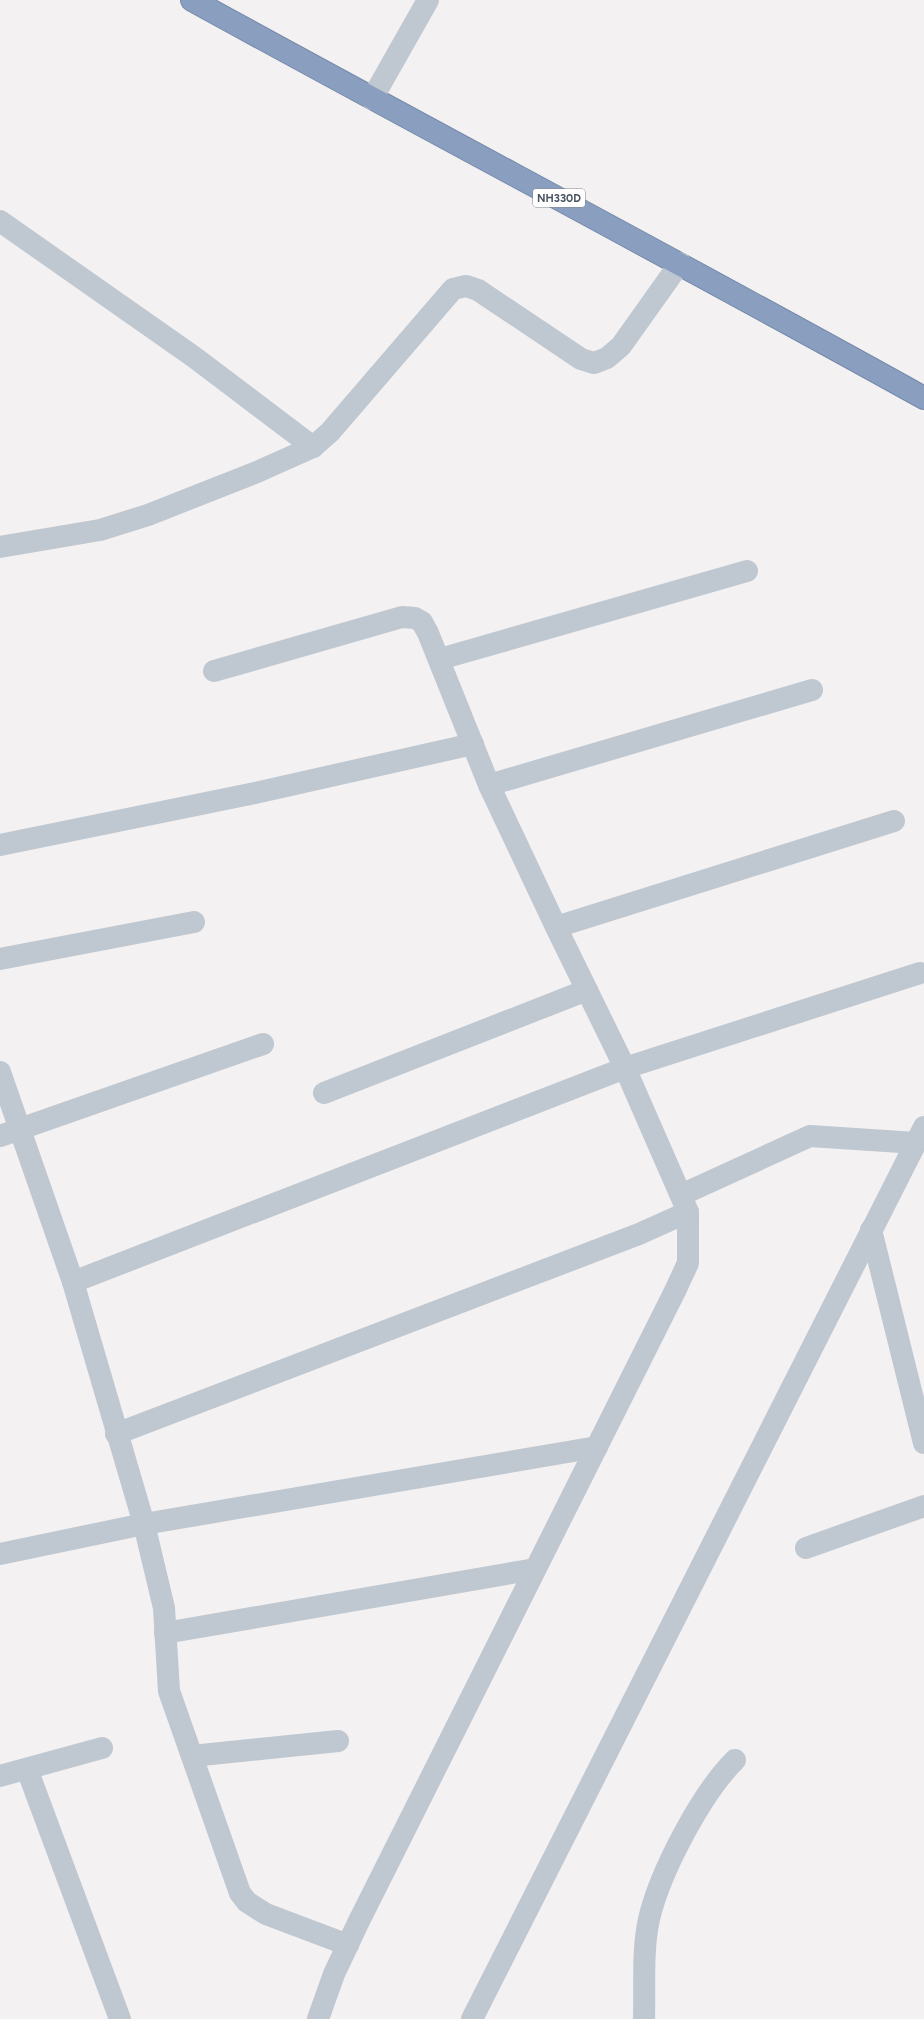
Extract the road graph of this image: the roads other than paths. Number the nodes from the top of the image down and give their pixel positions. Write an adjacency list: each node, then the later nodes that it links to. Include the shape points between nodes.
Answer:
1 (192, 0): 3 (highway, NH330D)
2 (428, 0): 3 (street)
3 (372, 99): 5 (highway, NH330D)
4 (0, 221): 7 (street, via 194,357)
5 (680, 263): 6 (highway, NH330D); 7 (street, via 621,346 607,358 594,363 581,359 478,290 466,286 453,289 330,432)
6 (924, 398)
7 (313, 447): 8 (street, via 148,515 100,530)
8 (0, 546)
9 (747, 571): 10 (street)
10 (440, 659): 11 (street, via 422,622 415,618 402,617); 13 (street)
11 (214, 671)
12 (812, 690): 14 (street)
13 (473, 744): 14 (street); 16 (street, via 255,793)
14 (489, 785): 18 (street)
15 (894, 821): 18 (street)
16 (0, 845)
17 (194, 922): 19 (street)
18 (556, 927): 21 (street)
19 (0, 959)
20 (920, 973): 23 (street)
21 (587, 990): 23 (street); 25 (street)
22 (263, 1044): 26 (street)
23 (625, 1068): 28 (street); 30 (street)
24 (0, 1072): 26 (street)
25 (324, 1093)
26 (10, 1133): 30 (street)
27 (920, 1135): 28 (street, via 810,1136); 29 (street)
28 (685, 1204): 31 (street, via 639,1234); 33 (street, via 688,1263)
29 (871, 1230): 32 (street); 47 (street)
30 (73, 1282): 31 (street)
31 (116, 1434): 35 (street)
32 (924, 1443)
33 (597, 1447): 35 (street); 38 (street)
34 (924, 1506): 36 (street)
35 (144, 1524): 37 (street); 39 (street, via 159,1586)
36 (806, 1548)
37 (0, 1554)
38 (535, 1569): 39 (street); 46 (street)
39 (166, 1633): 42 (street, via 166,1674 169,1691)
40 (338, 1742): 42 (street)
41 (102, 1748): 44 (street)
42 (192, 1756): 46 (street, via 240,1893 247,1902 266,1914)
43 (735, 1760): 50 (street, via 711,1788 657,1893 649,1920 645,1954)
44 (27, 1769): 45 (street); 48 (street)
45 (0, 1776)
46 (348, 1945): 49 (street, via 334,1974)
47 (475, 2013)
48 (120, 2019)
49 (318, 2019)
50 (644, 2019)

